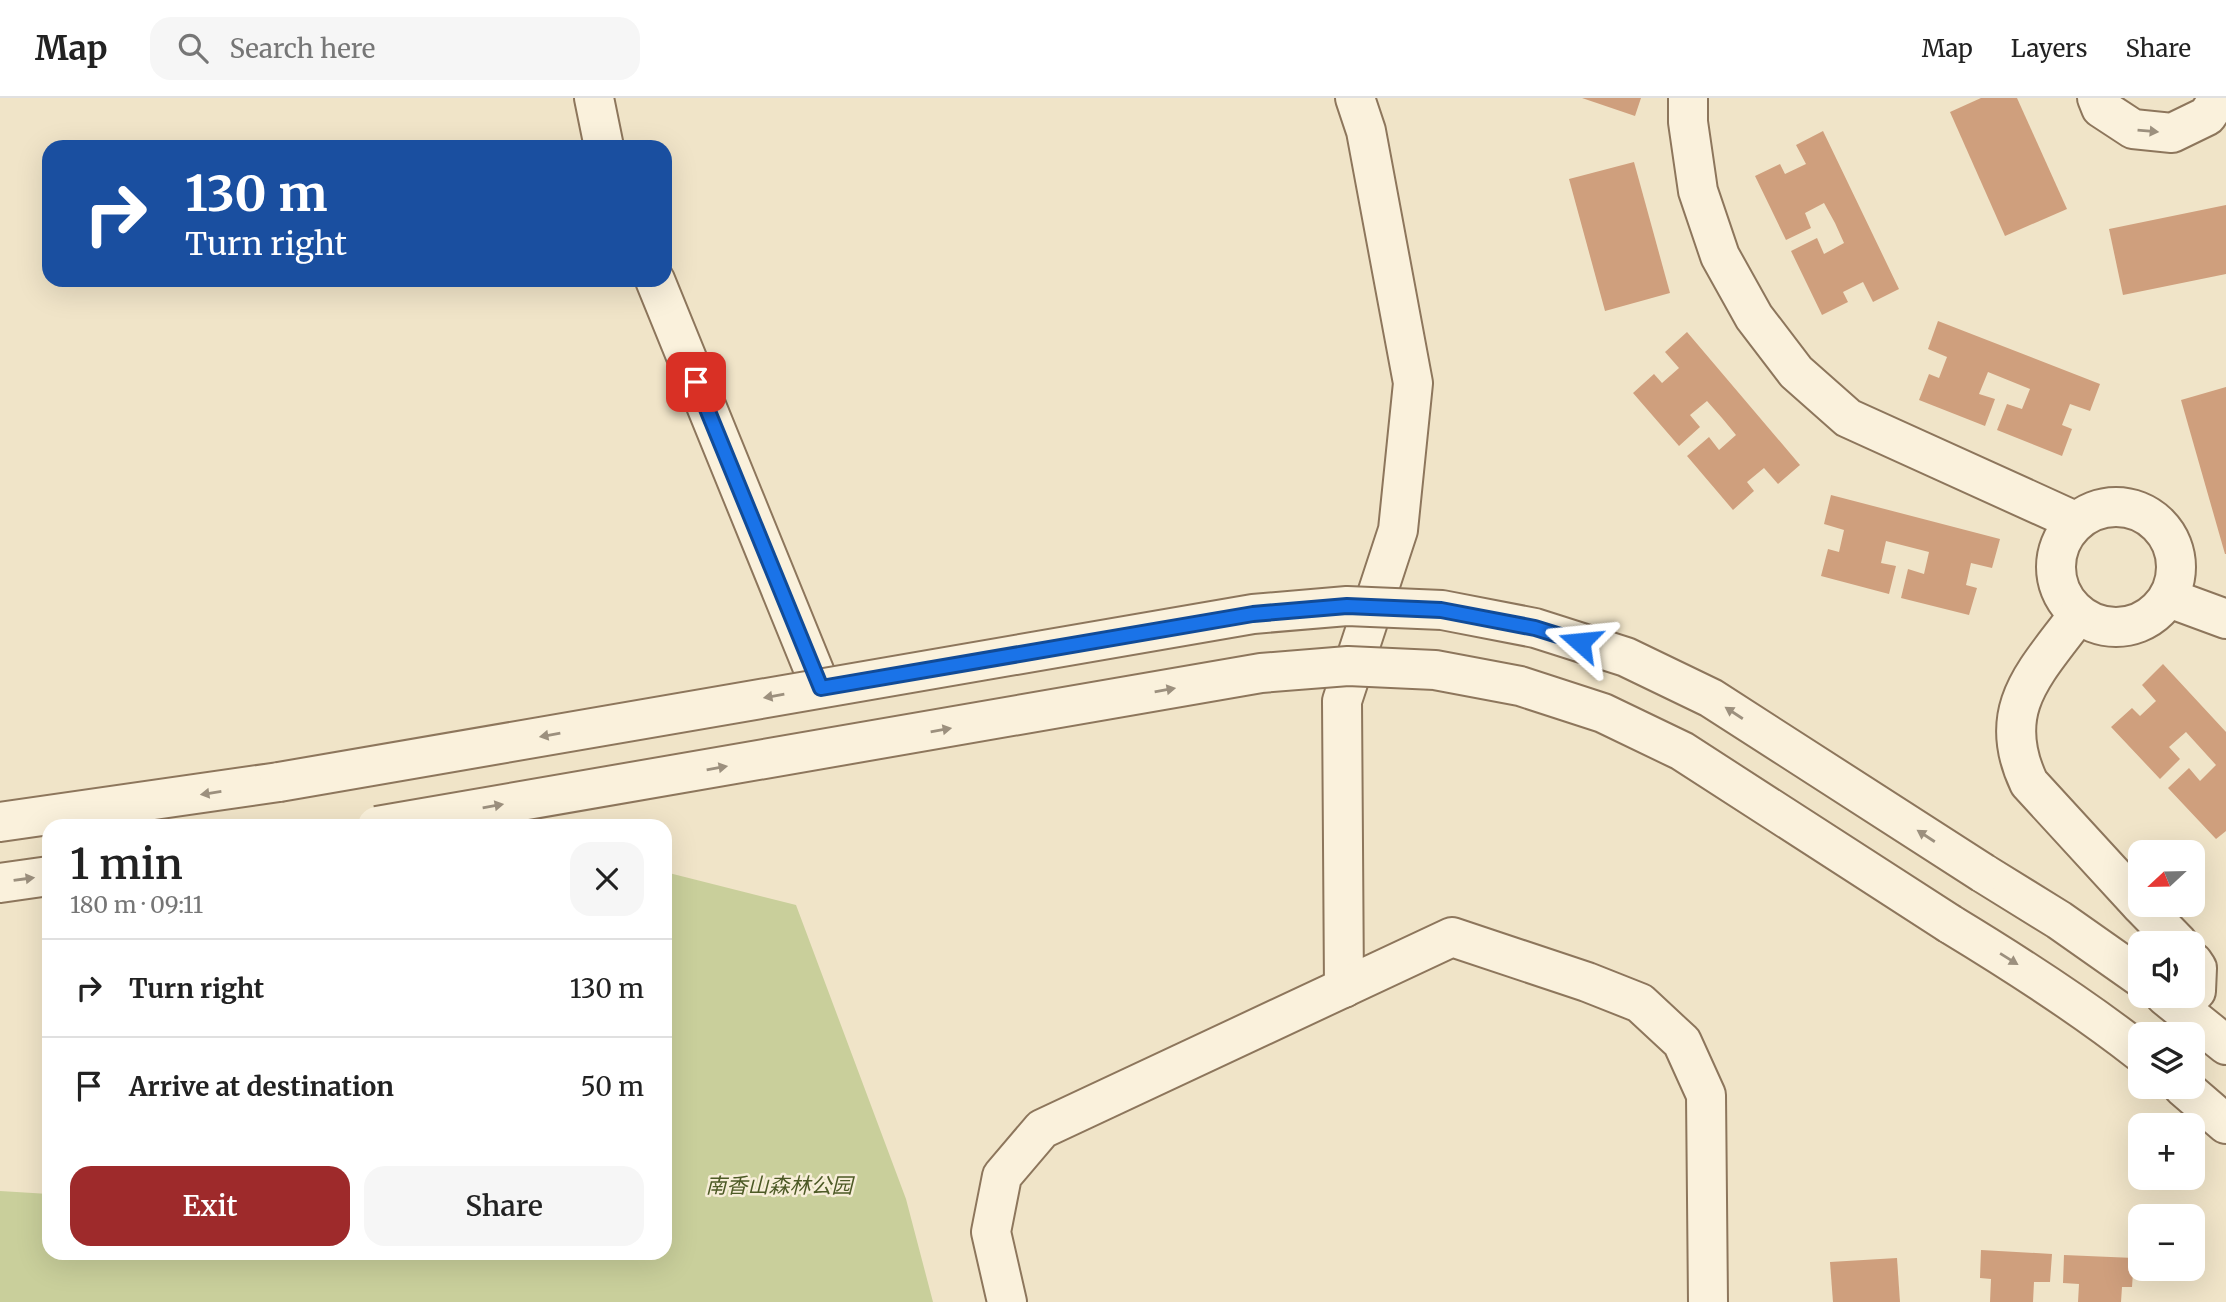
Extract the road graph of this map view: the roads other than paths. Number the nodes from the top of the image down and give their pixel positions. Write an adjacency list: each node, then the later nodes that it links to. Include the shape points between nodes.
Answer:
1 (594, 98): 6 (street)
2 (1355, 98): 21 (street, via 1366,131 1413,383 1398,530 1342,701)
3 (1688, 98): 8 (street, via 1698,191 1720,256 1754,317 1796,372 1848,418)
4 (2097, 98): 5 (street, one-way to 5, via 2101,108 2133,129 2172,133 2207,116)
5 (2219, 98)
6 (603, 140)
7 (658, 287): 12 (street)
8 (2076, 521): 9 (street, via 2106,506 2140,510 2166,532 2177,565); 10 (street, via 2060,542 2055,569 2062,594)
9 (2169, 597): 10 (street, via 2151,617 2127,627 2101,626); 11 (street)
10 (2078, 615): 17 (street, via 2025,689 2015,722 2015,744 2029,783)
11 (2226, 619)
12 (821, 688): 14 (street, one-way to 14, bridge, via 279,782); 20 (street, one-way to 12, bridge, via 2060,920 1711,698 1626,657 1535,628 1441,610 1347,606 1253,614)
13 (417, 819): 23 (street, one-way to 23, bridge, via 1261,673 1348,666 1435,670 1520,687 1603,713 1682,751 2027,970)
14 (0, 822)
15 (42, 877): 16 (street, one-way to 15)
16 (0, 883)
17 (2128, 892)
18 (2152, 917): 19 (street)
19 (2166, 931)
20 (2128, 968)
21 (1344, 988): 27 (street, via 1042,1129 1002,1176 991,1232); 28 (street, via 1452,937 1640,1003 1682,1042 1706,1095)
22 (2191, 1008): 24 (street)
23 (2128, 1043)
24 (2226, 1045)
25 (2197, 1099): 26 (street)
26 (2226, 1124)
27 (1007, 1302)
28 (1708, 1302)

